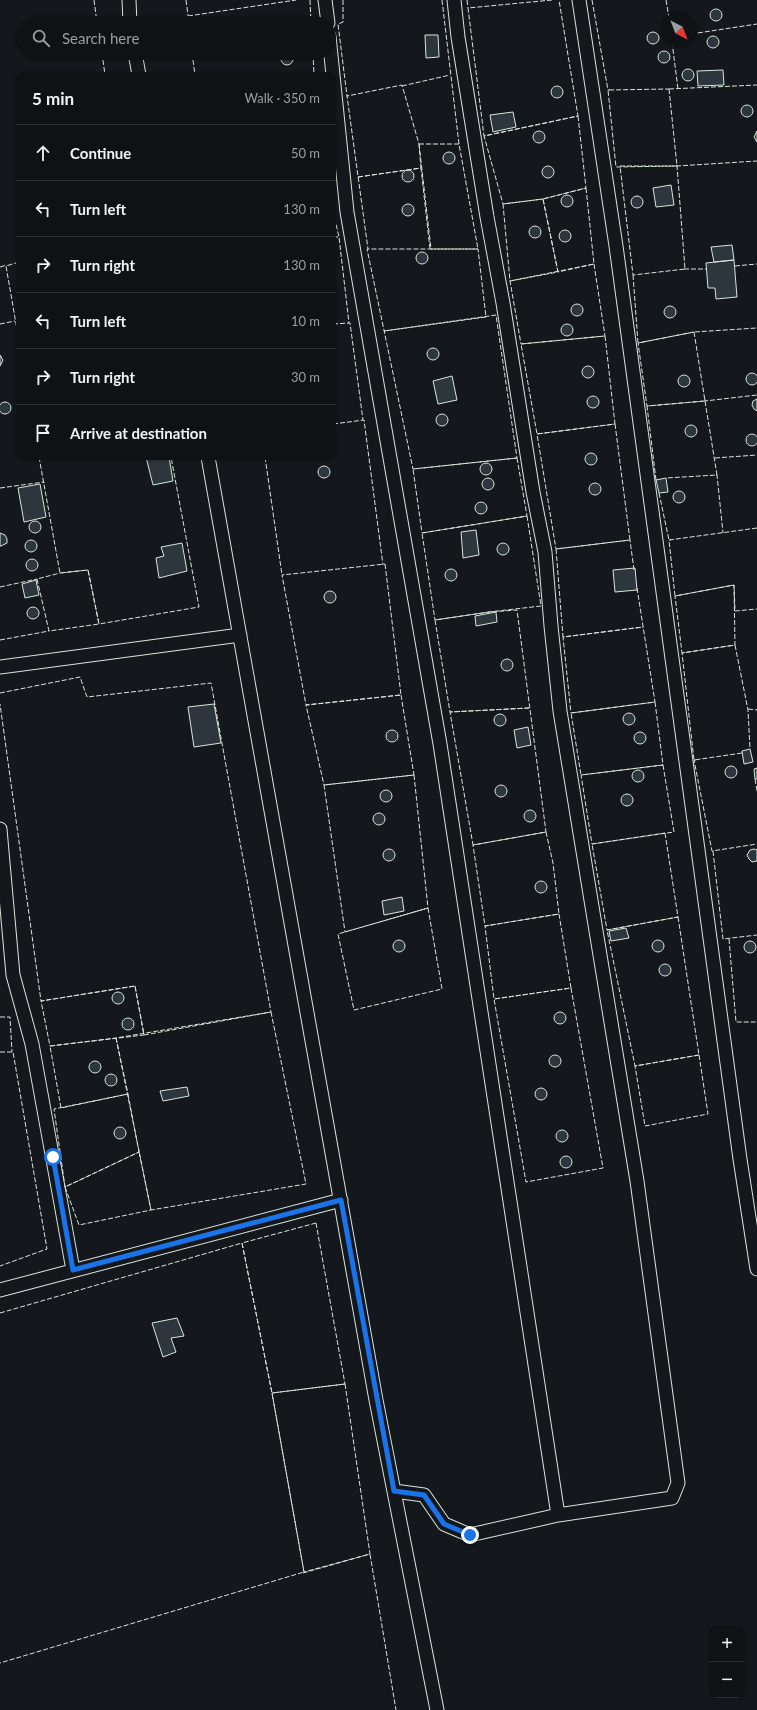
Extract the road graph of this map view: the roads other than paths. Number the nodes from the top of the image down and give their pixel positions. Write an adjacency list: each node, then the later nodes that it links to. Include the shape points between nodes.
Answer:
1 (129, 0): 5 (street)
2 (325, 0): 6 (street)
3 (454, 0): 21 (street, via 487,216 545,552 560,711 636,1173 678,1483 672,1498)
4 (579, 0): 17 (street, via 616,246)
5 (130, 16)
6 (327, 16)
7 (136, 60): 9 (street)
8 (331, 60): 10 (street)
9 (138, 72)
10 (333, 72)
11 (336, 104): 21 (street, via 347,212 440,744)
12 (209, 460): 13 (street)
13 (240, 635): 14 (street); 16 (street)
14 (0, 667)
15 (0, 829): 18 (street, via 12,975 32,1044)
16 (341, 1200): 18 (street); 20 (street)
17 (757, 1269)
18 (73, 1270): 19 (street)
19 (0, 1290)
20 (394, 1491): 21 (street, via 424,1495 444,1524 470,1535); 22 (street)
21 (558, 1515)
22 (437, 1710)

